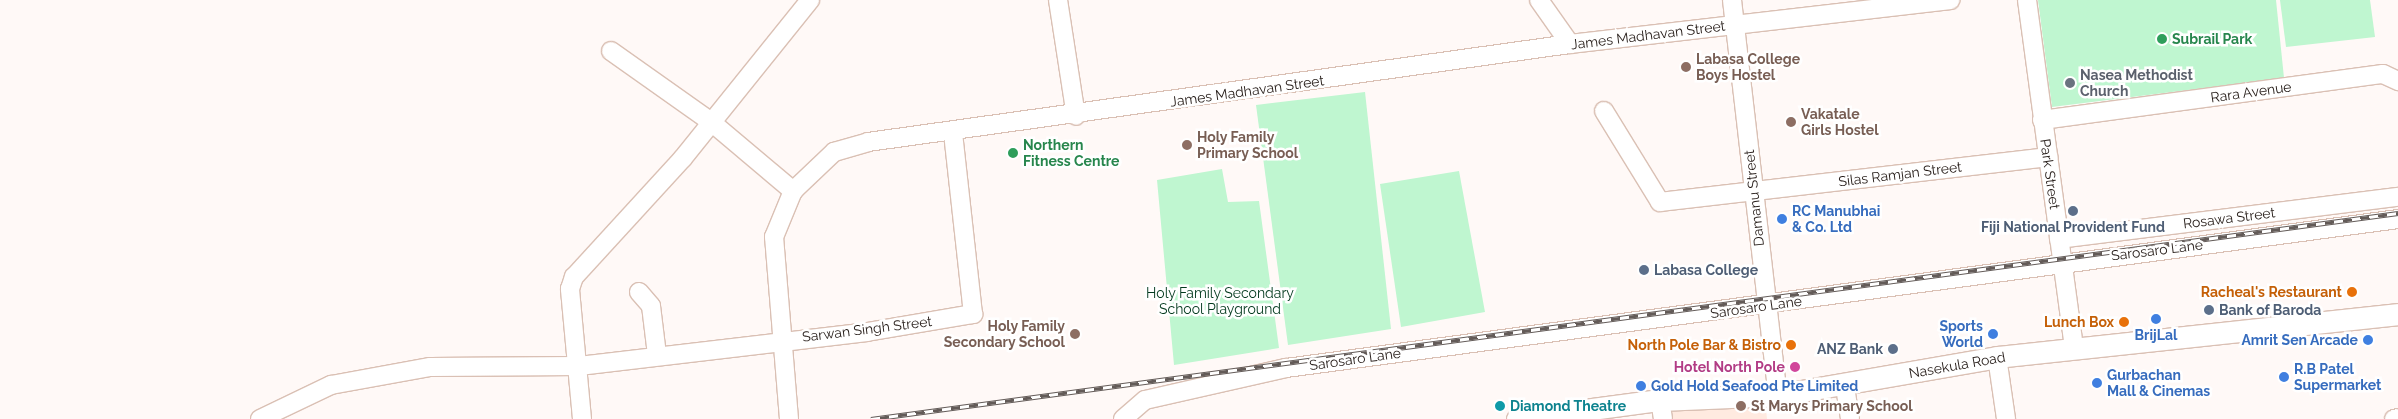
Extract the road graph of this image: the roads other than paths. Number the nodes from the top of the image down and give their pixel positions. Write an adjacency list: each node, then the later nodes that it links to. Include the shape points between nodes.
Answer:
1 (810, 0): 14 (street)
2 (1058, 0): 12 (street)
3 (1540, 0): 8 (street)
4 (1732, 0): 7 (street, Damanu Street)
5 (1950, 0): 7 (street, James Madhavan Street)
6 (2027, 0): 13 (street, Park Street)
7 (1736, 24): 8 (street, James Madhavan Street); 18 (street, Damanu Street)
8 (1570, 44): 12 (street, James Madhavan Street)
9 (611, 51): 14 (street)
10 (2398, 81): 13 (street, Rara Avenue, via 2383,74)
11 (1604, 111): 18 (street, Silas Ramjan Street, via 1660,202)
12 (1076, 116): 15 (street, James Madhavan Street)
13 (2042, 120): 16 (street, Park Street)
14 (710, 121): 17 (street); 30 (street, via 683,158 574,277 570,288)
15 (953, 132): 17 (street, James Madhavan Street, via 868,142 834,152); 26 (street, Sarwan Singh Street, via 974,314 867,332)
16 (2048, 157): 18 (street, Silas Ramjan Street); 21 (street, Park Street)
17 (793, 191): 26 (street, James Madhavan Street, via 782,210 772,256)
18 (1753, 192): 24 (street, Damanu Street, via 1764,299)
19 (2398, 197): 21 (street, Rosawa Street)
20 (2398, 219): 22 (street, Sarosaro Lane)
21 (2059, 239): 22 (street, Park Street)
22 (2062, 262): 24 (street, Sarosaro Lane); 27 (street, Park Street)
23 (639, 292): 28 (street, via 651,306)
24 (1770, 306): 32 (street, Damanu Street); 38 (street, Sarosaro Lane, via 1286,368 1145,400)
25 (2398, 314): 27 (main road, Nasekula Road)
26 (785, 339): 28 (street, Sarwan Singh Street); 37 (street, James Madhavan Street)
27 (2074, 348): 29 (main road, Nasekula Road)
28 (657, 355): 30 (street, Sarwan Singh Street)
29 (1997, 357): 31 (main road, Nasekula Road); 41 (street)
30 (579, 366): 35 (street, Sarwan Singh Street, via 430,367 331,385); 36 (street)
31 (1845, 386): 32 (main road, Nasekula Road); 40 (street)
32 (1778, 395): 33 (main road, Nasekula Road)
33 (1662, 410): 39 (main road, Nasekula Road)
34 (2398, 418): 42 (street)
35 (260, 419)
36 (582, 419)
37 (789, 419)
38 (1122, 419)
39 (1517, 419)
40 (1850, 419)
41 (2006, 419)
42 (2394, 419)

